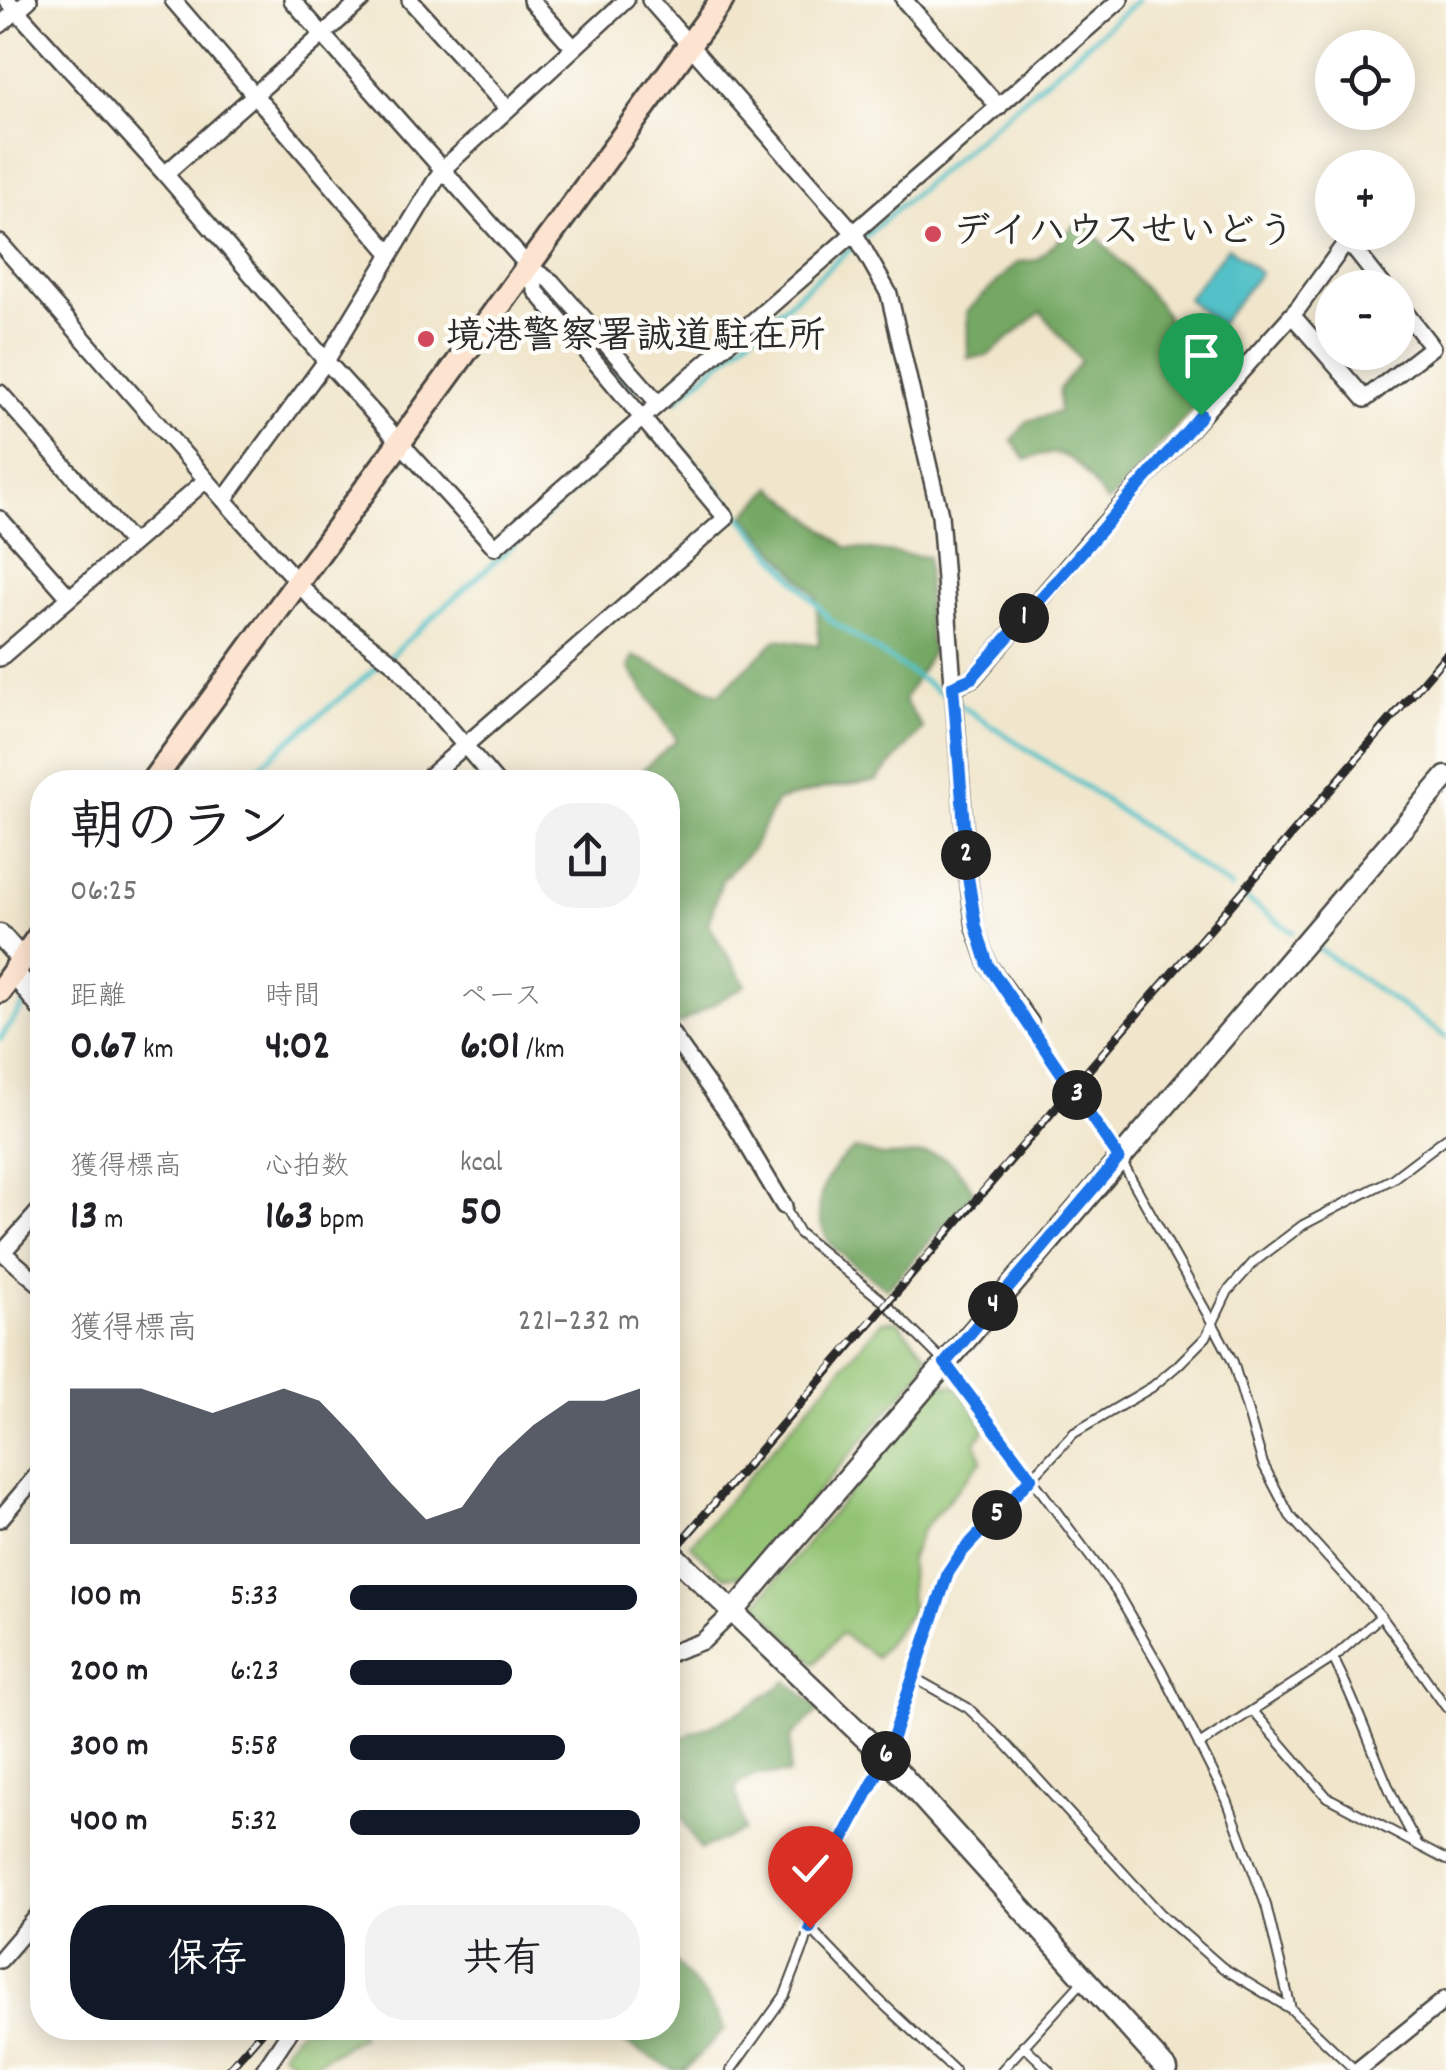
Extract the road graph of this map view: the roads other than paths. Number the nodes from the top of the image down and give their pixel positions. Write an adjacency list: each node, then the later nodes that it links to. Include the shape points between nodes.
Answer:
1 (173, 0): 16 (street)
2 (292, 0): 13 (street)
3 (362, 0): 13 (street)
4 (410, 0): 18 (street)
5 (531, 0): 15 (street)
6 (626, 0): 15 (street)
7 (650, 0): 14 (street)
8 (722, 0): 14 (main road)
9 (904, 0): 17 (street)
10 (1120, 0): 17 (street)
11 (18, 4): 12 (street); 20 (street)
12 (0, 25)
13 (322, 35): 16 (street); 19 (street)
14 (689, 45): 21 (street); 24 (main road)
15 (574, 48): 18 (street)
16 (255, 95): 20 (street); 23 (street)
17 (998, 107): 21 (street)
18 (508, 109): 19 (street)
19 (442, 170): 23 (street); 24 (street)
20 (165, 174): 32 (street)
21 (858, 238): 36 (street); 46 (street, via 889,294 940,516)
22 (0, 243): 39 (street)
23 (391, 254): 32 (street)
24 (529, 267): 36 (street, via 552,282); 37 (street, via 536,291); 38 (main road)
25 (1325, 270): 26 (street, via 1344,245)
26 (1371, 270)
27 (1315, 284): 28 (street)
28 (1292, 315): 30 (street); 46 (street, via 972,678)
29 (1415, 324): 31 (street, via 1432,346)
30 (1315, 342)
31 (1415, 360)
32 (326, 361): 38 (street); 40 (street)
33 (1339, 370): 34 (street, via 1365,400)
34 (1402, 370)
35 (0, 393): 42 (street)
36 (658, 403): 37 (street)
37 (643, 417): 38 (street, via 495,547); 47 (street, via 726,518)
38 (398, 442): 43 (main road)
39 (206, 480): 40 (street); 42 (street)
40 (224, 500): 43 (street)
41 (0, 520): 44 (street)
42 (131, 542): 44 (street)
43 (296, 583): 47 (street, via 396,665); 48 (main road)
44 (69, 597): 45 (street)
45 (2, 652)
46 (953, 686): 56 (street, via 976,927 988,965)
47 (464, 746): 49 (street); 50 (street)
48 (161, 770)
49 (436, 770)
50 (485, 770)
51 (1446, 777): 59 (street)
52 (0, 935): 54 (street)
53 (30, 949): 54 (main road)
54 (12, 974): 55 (street)
55 (30, 994)
56 (1030, 1022): 59 (lane)
57 (680, 1046): 60 (street)
58 (1446, 1138): 64 (lane, via 1392,1179 1303,1225 1254,1262 1228,1291)
59 (1119, 1158): 64 (lane); 65 (street)
60 (784, 1206): 65 (lane, via 799,1233)
61 (30, 1221): 62 (street)
62 (1, 1251): 63 (street)
63 (30, 1276)
64 (1213, 1324): 66 (lane, via 1178,1365 1074,1433); 71 (lane, via 1233,1362 1262,1464 1290,1516)
65 (945, 1363): 66 (lane); 70 (street)
66 (1031, 1478): 74 (lane, via 948,1573); 77 (lane, via 1116,1591)
67 (30, 1483): 68 (street)
68 (0, 1519)
69 (680, 1561): 70 (street)
70 (734, 1611): 72 (street, via 703,1641); 78 (street)
71 (1381, 1616): 73 (lane); 75 (lane)
72 (680, 1650)
73 (1334, 1658): 76 (lane); 79 (lane)
74 (911, 1676): 78 (lane); 86 (lane, via 968,1708 1160,1913 1210,1957)
75 (1446, 1706)
76 (1253, 1711): 77 (lane); 79 (lane, via 1327,1797)
77 (1199, 1745): 86 (lane, via 1248,1853)
78 (886, 1758): 82 (lane, via 825,1873); 84 (street)
79 (1419, 1846): 80 (lane)
80 (1446, 1860)
81 (30, 1925): 83 (street)
82 (810, 1928): 90 (lane, via 785,1995); 91 (lane)
83 (0, 1960)
84 (1084, 1979): 88 (lane); 94 (street)
85 (1446, 1999): 95 (street)
86 (1291, 2009): 95 (lane)
87 (284, 2040): 89 (street)
88 (1024, 2045): 92 (lane); 93 (lane)
89 (264, 2070)
90 (731, 2070)
91 (954, 2070)
92 (1002, 2070)
93 (1049, 2070)
94 (1167, 2070)
95 (1356, 2070)

